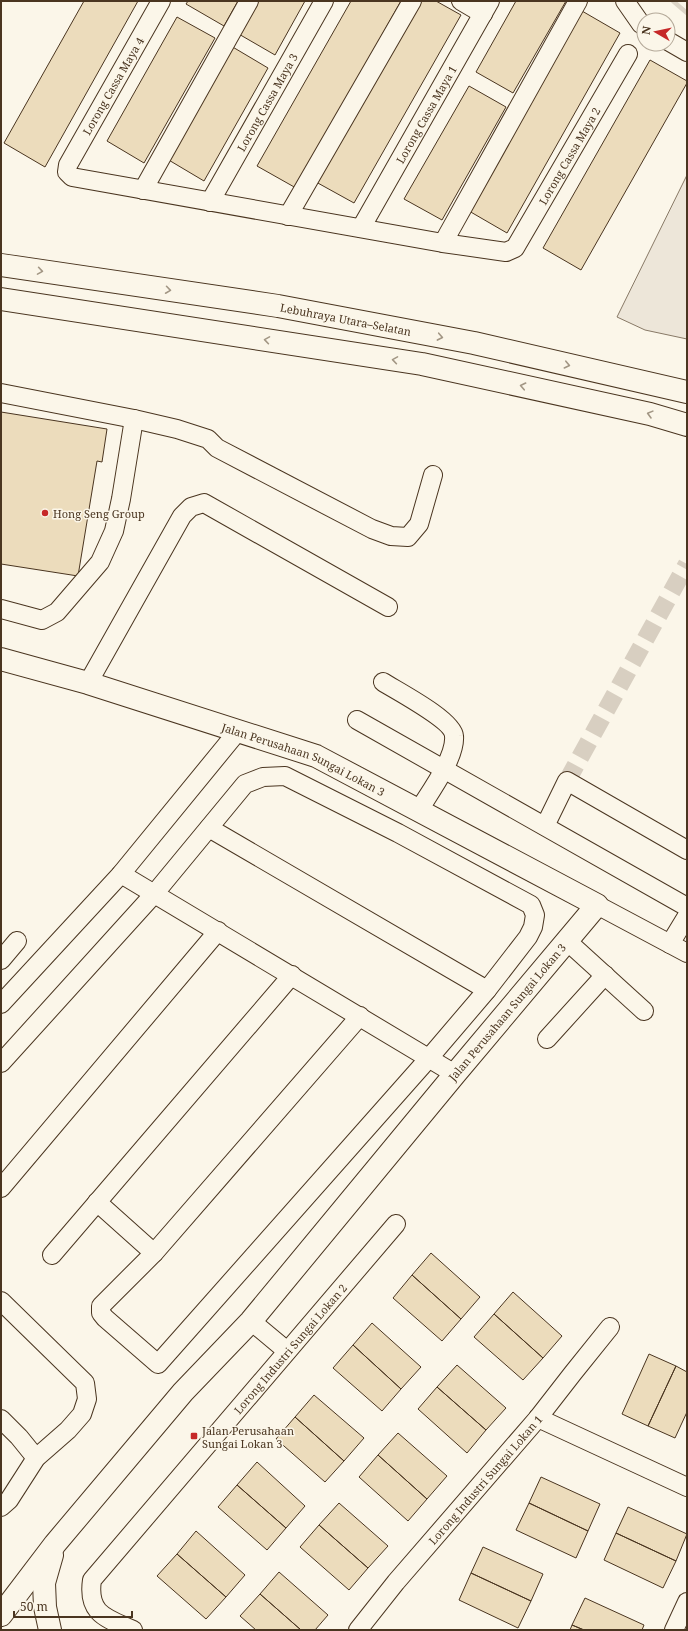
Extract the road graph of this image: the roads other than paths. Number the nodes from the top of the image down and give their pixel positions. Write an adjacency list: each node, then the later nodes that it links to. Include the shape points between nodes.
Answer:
1 (161, 1): 13 (street, Lorong Cassa Maya 4, via 68,165 67,172 72,176)
2 (249, 1): 13 (street)
3 (324, 1): 14 (street, Lorong Cassa Maya 3)
4 (412, 1): 15 (street)
5 (461, 1): 8 (street)
6 (578, 1): 17 (street)
7 (625, 1): 9 (street)
8 (487, 7): 16 (street, Lorong Cassa Maya 1)
9 (636, 17)
10 (676, 46): 11 (street)
11 (687, 52)
12 (628, 54): 17 (street, Lorong Cassa Maya 2, via 515,248 506,252)
13 (143, 190): 14 (street)
14 (210, 202): 15 (street)
15 (288, 216): 16 (street)
16 (361, 228): 17 (street)
17 (443, 243)
18 (1, 266): 20 (main road, Lebuhraya Utara–Selatan, one-way to 20, via 278,306 474,343)
19 (1, 299): 23 (main road, one-way to 19, via 650,414 422,364)
20 (687, 392)
21 (1, 393): 22 (street)
22 (134, 419): 24 (street, via 208,439 217,448 372,529 391,536 408,537 420,524); 26 (street, via 114,531 100,562 57,612 42,620)
23 (687, 425)
24 (433, 476)
25 (388, 607): 29 (street, via 204,503 191,507 182,516)
26 (1, 609)
27 (1, 659): 29 (main road, Jalan Perusahaan Sungai Lokan 3)
28 (383, 682): 32 (street, via 442,718 452,729 454,736 451,754)
29 (88, 683): 31 (main road, Jalan Perusahaan Sungai Lokan 3)
30 (357, 720): 32 (street)
31 (238, 731): 33 (main road, Jalan Perusahaan Sungai Lokan 3, via 316,756); 37 (street)
32 (444, 769): 33 (street); 34 (street)
33 (419, 810): 39 (main road, Jalan Perusahaan Sungai Lokan 3)
34 (545, 826): 36 (street, via 567,781); 40 (street)
35 (209, 828): 38 (street); 50 (street); 50 (street, via 245,784 263,777 285,776 531,905 535,915 528,937)
36 (687, 850)
37 (127, 877): 38 (street); 51 (street)
38 (155, 893): 42 (street); 56 (street)
39 (597, 905): 44 (main road, Jalan Perusahaan Sungai Lokan 3); 45 (street)
40 (687, 907)
41 (687, 916): 45 (street)
42 (218, 931): 48 (street); 58 (street)
43 (17, 941): 47 (street)
44 (567, 941): 49 (street); 57 (main road, Jalan Perusahaan Sungai Lokan 3)
45 (670, 944): 46 (street)
46 (687, 953)
47 (1, 960)
48 (292, 975): 53 (street); 59 (street)
49 (605, 975): 52 (street); 54 (street)
50 (487, 990): 55 (street)
51 (1, 1003)
52 (644, 1011)
53 (360, 1016): 55 (street); 61 (street)
54 (548, 1039)
55 (429, 1058): 57 (street); 61 (street, via 158,1364 101,1313 101,1306)
56 (1, 1063)
57 (455, 1074): 64 (main road, Jalan Perusahaan Sungai Lokan 3)
58 (1, 1188)
59 (97, 1202): 61 (street); 62 (street)
60 (396, 1224): 66 (street, Lorong Industri Sungai Lokan 2)
61 (154, 1253)
62 (52, 1255)
63 (1, 1301): 69 (street, via 85,1383 87,1399 82,1414)
64 (251, 1321): 66 (street); 72 (main road, Jalan Perusahaan Sungai Lokan 3, via 183,1392)
65 (610, 1327): 67 (street, Lorong Industri Sungai Lokan 1)
66 (287, 1351): 76 (street, Lorong Industri Sungai Lokan 2, via 92,1580 90,1592 94,1607 104,1617)
67 (538, 1418): 70 (street); 77 (street, Lorong Industri Sungai Lokan 1, via 396,1582)
68 (1, 1419): 69 (street)
69 (36, 1458): 71 (street, via 9,1500)
70 (687, 1487)
71 (1, 1507)
72 (55, 1544): 74 (main road, Jalan Perusahaan Sungai Lokan 3); 75 (main road, via 44,1583 45,1607)
73 (687, 1602): 78 (street)
74 (1, 1615)
75 (50, 1630)
76 (133, 1630)
77 (358, 1630)
78 (674, 1630)

